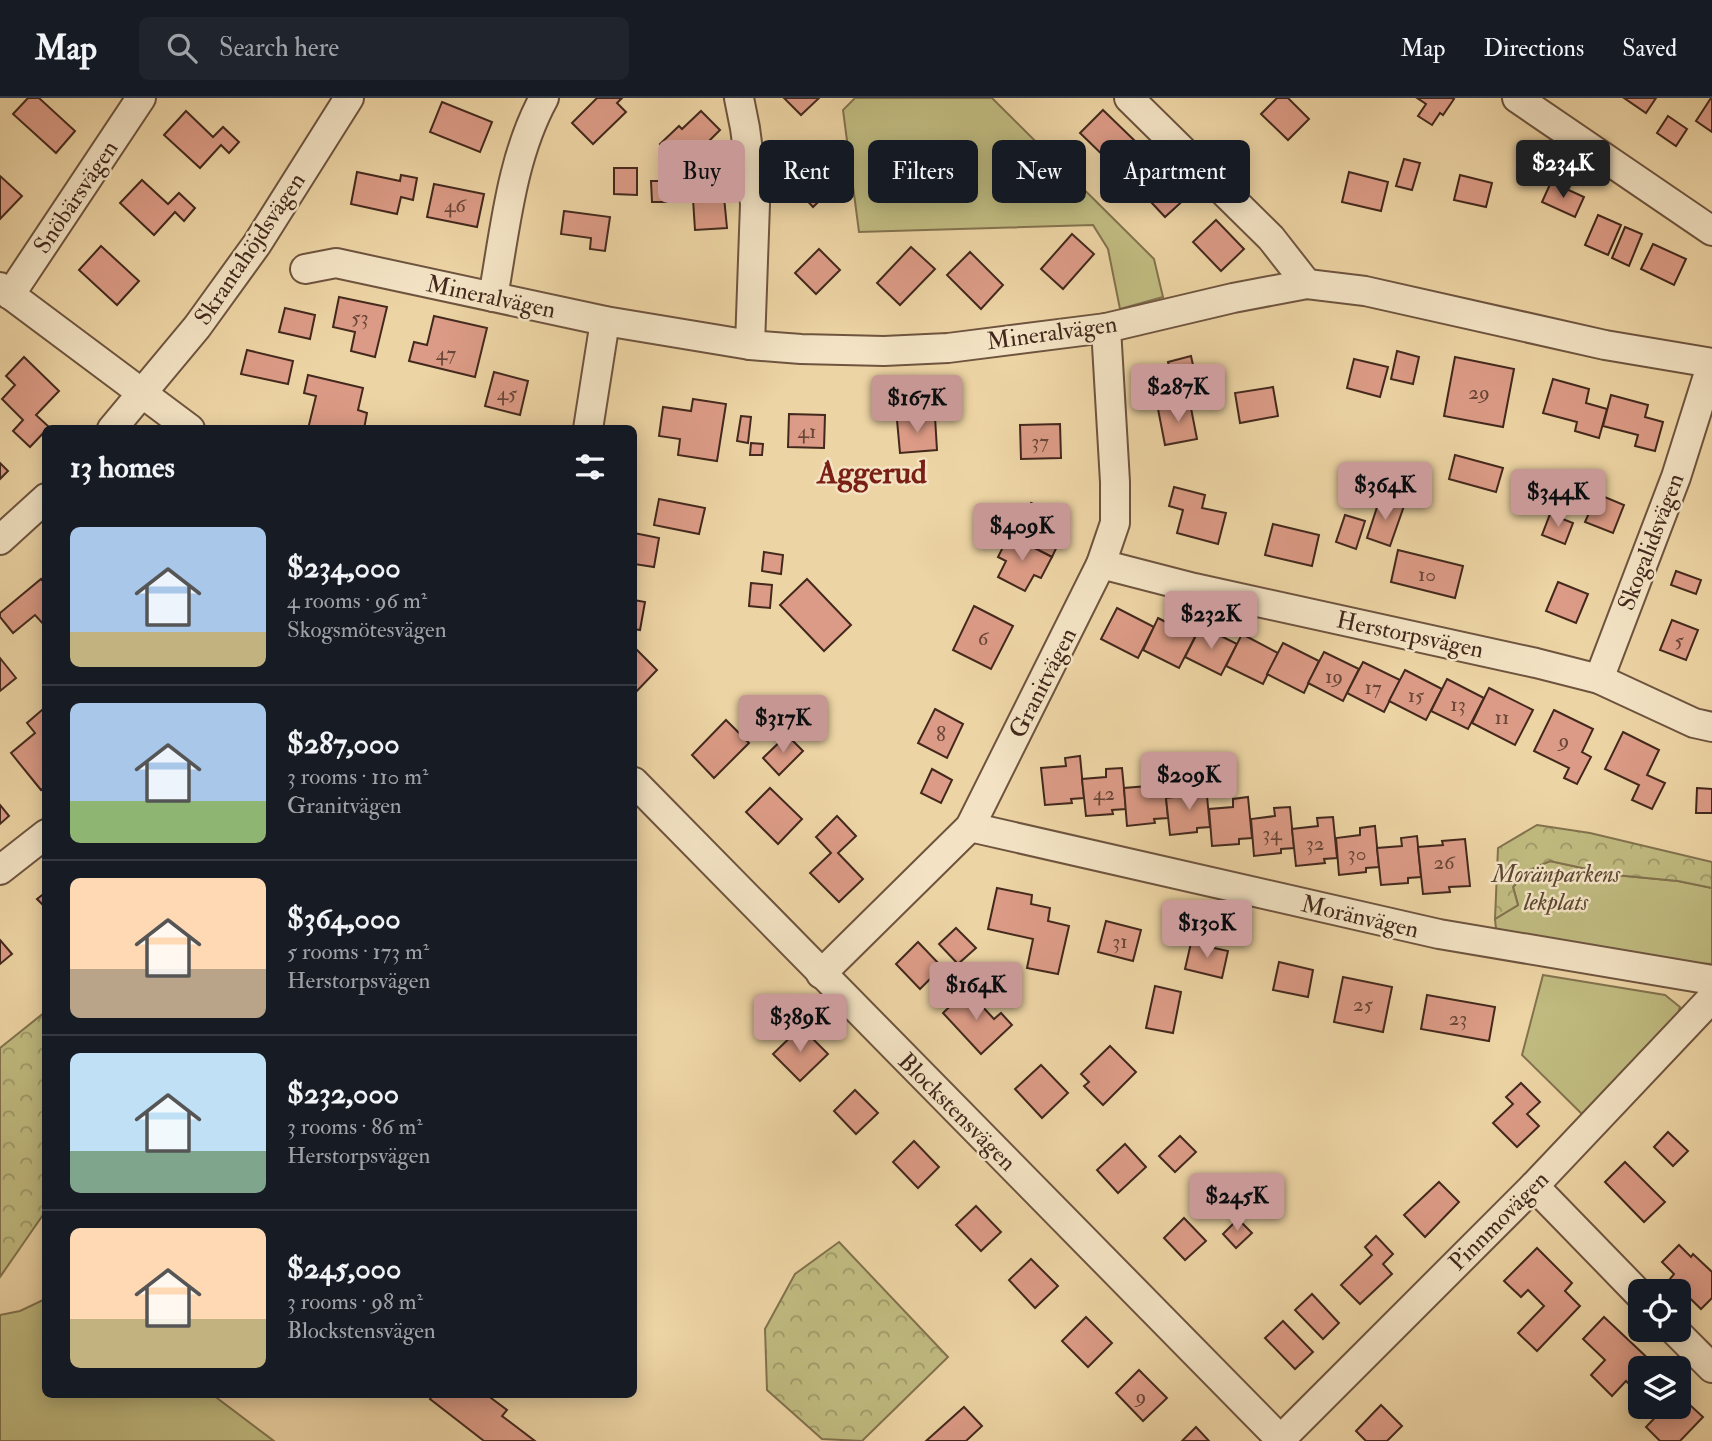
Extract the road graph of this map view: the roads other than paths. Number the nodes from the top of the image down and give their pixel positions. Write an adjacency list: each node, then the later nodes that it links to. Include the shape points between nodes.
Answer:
1 (141, 98): 11 (street, Snöbärsvägen)
2 (349, 98): 17 (street, Skrantahöjdsvägen, via 257,244)
3 (544, 98): 12 (street, via 531,122 514,178)
4 (739, 98): 15 (street, via 755,204)
5 (1129, 98): 10 (street, via 1271,238)
6 (1517, 98): 7 (street)
7 (1551, 107): 8 (street)
8 (1712, 231)
9 (305, 269): 12 (street, Mineralvägen, via 336,263)
10 (1307, 284): 14 (street, Mineralvägen); 16 (street, Mineralvägen, via 1365,291 1605,345)
11 (5, 291): 17 (street)
12 (492, 297): 13 (street, Mineralvägen)
13 (605, 321): 15 (street, Mineralvägen); 20 (street)
14 (1106, 328): 15 (street, Mineralvägen, via 948,348 884,351); 23 (street, Granitvägen, via 1115,523)
15 (750, 345)
16 (1712, 363): 24 (street, Skogalidsvägen, via 1676,477)
17 (142, 394): 18 (street, Skrantahöjdsvägen); 19 (street)
18 (115, 425)
19 (185, 425)
20 (588, 425)
21 (42, 502): 22 (street)
22 (0, 540)
23 (1101, 564): 24 (street, Herstorpsvägen); 27 (street, Granitvägen)
24 (1599, 679): 25 (street, Herstorpsvägen)
25 (1712, 727)
26 (637, 785): 30 (street, Blockstensvägen)
27 (970, 827): 30 (street, Granitvägen); 31 (street, Moränvägen, via 1439,934)
28 (42, 837): 29 (street)
29 (0, 870)
30 (821, 974): 37 (street, Blockstensvägen)
31 (1712, 980)
32 (1712, 998): 33 (street, Pinnmovägen)
33 (1534, 1186): 34 (street); 37 (street, Pinnmovägen)
34 (1628, 1283)
35 (1686, 1342): 36 (street)
36 (1712, 1368)
37 (1280, 1440)

